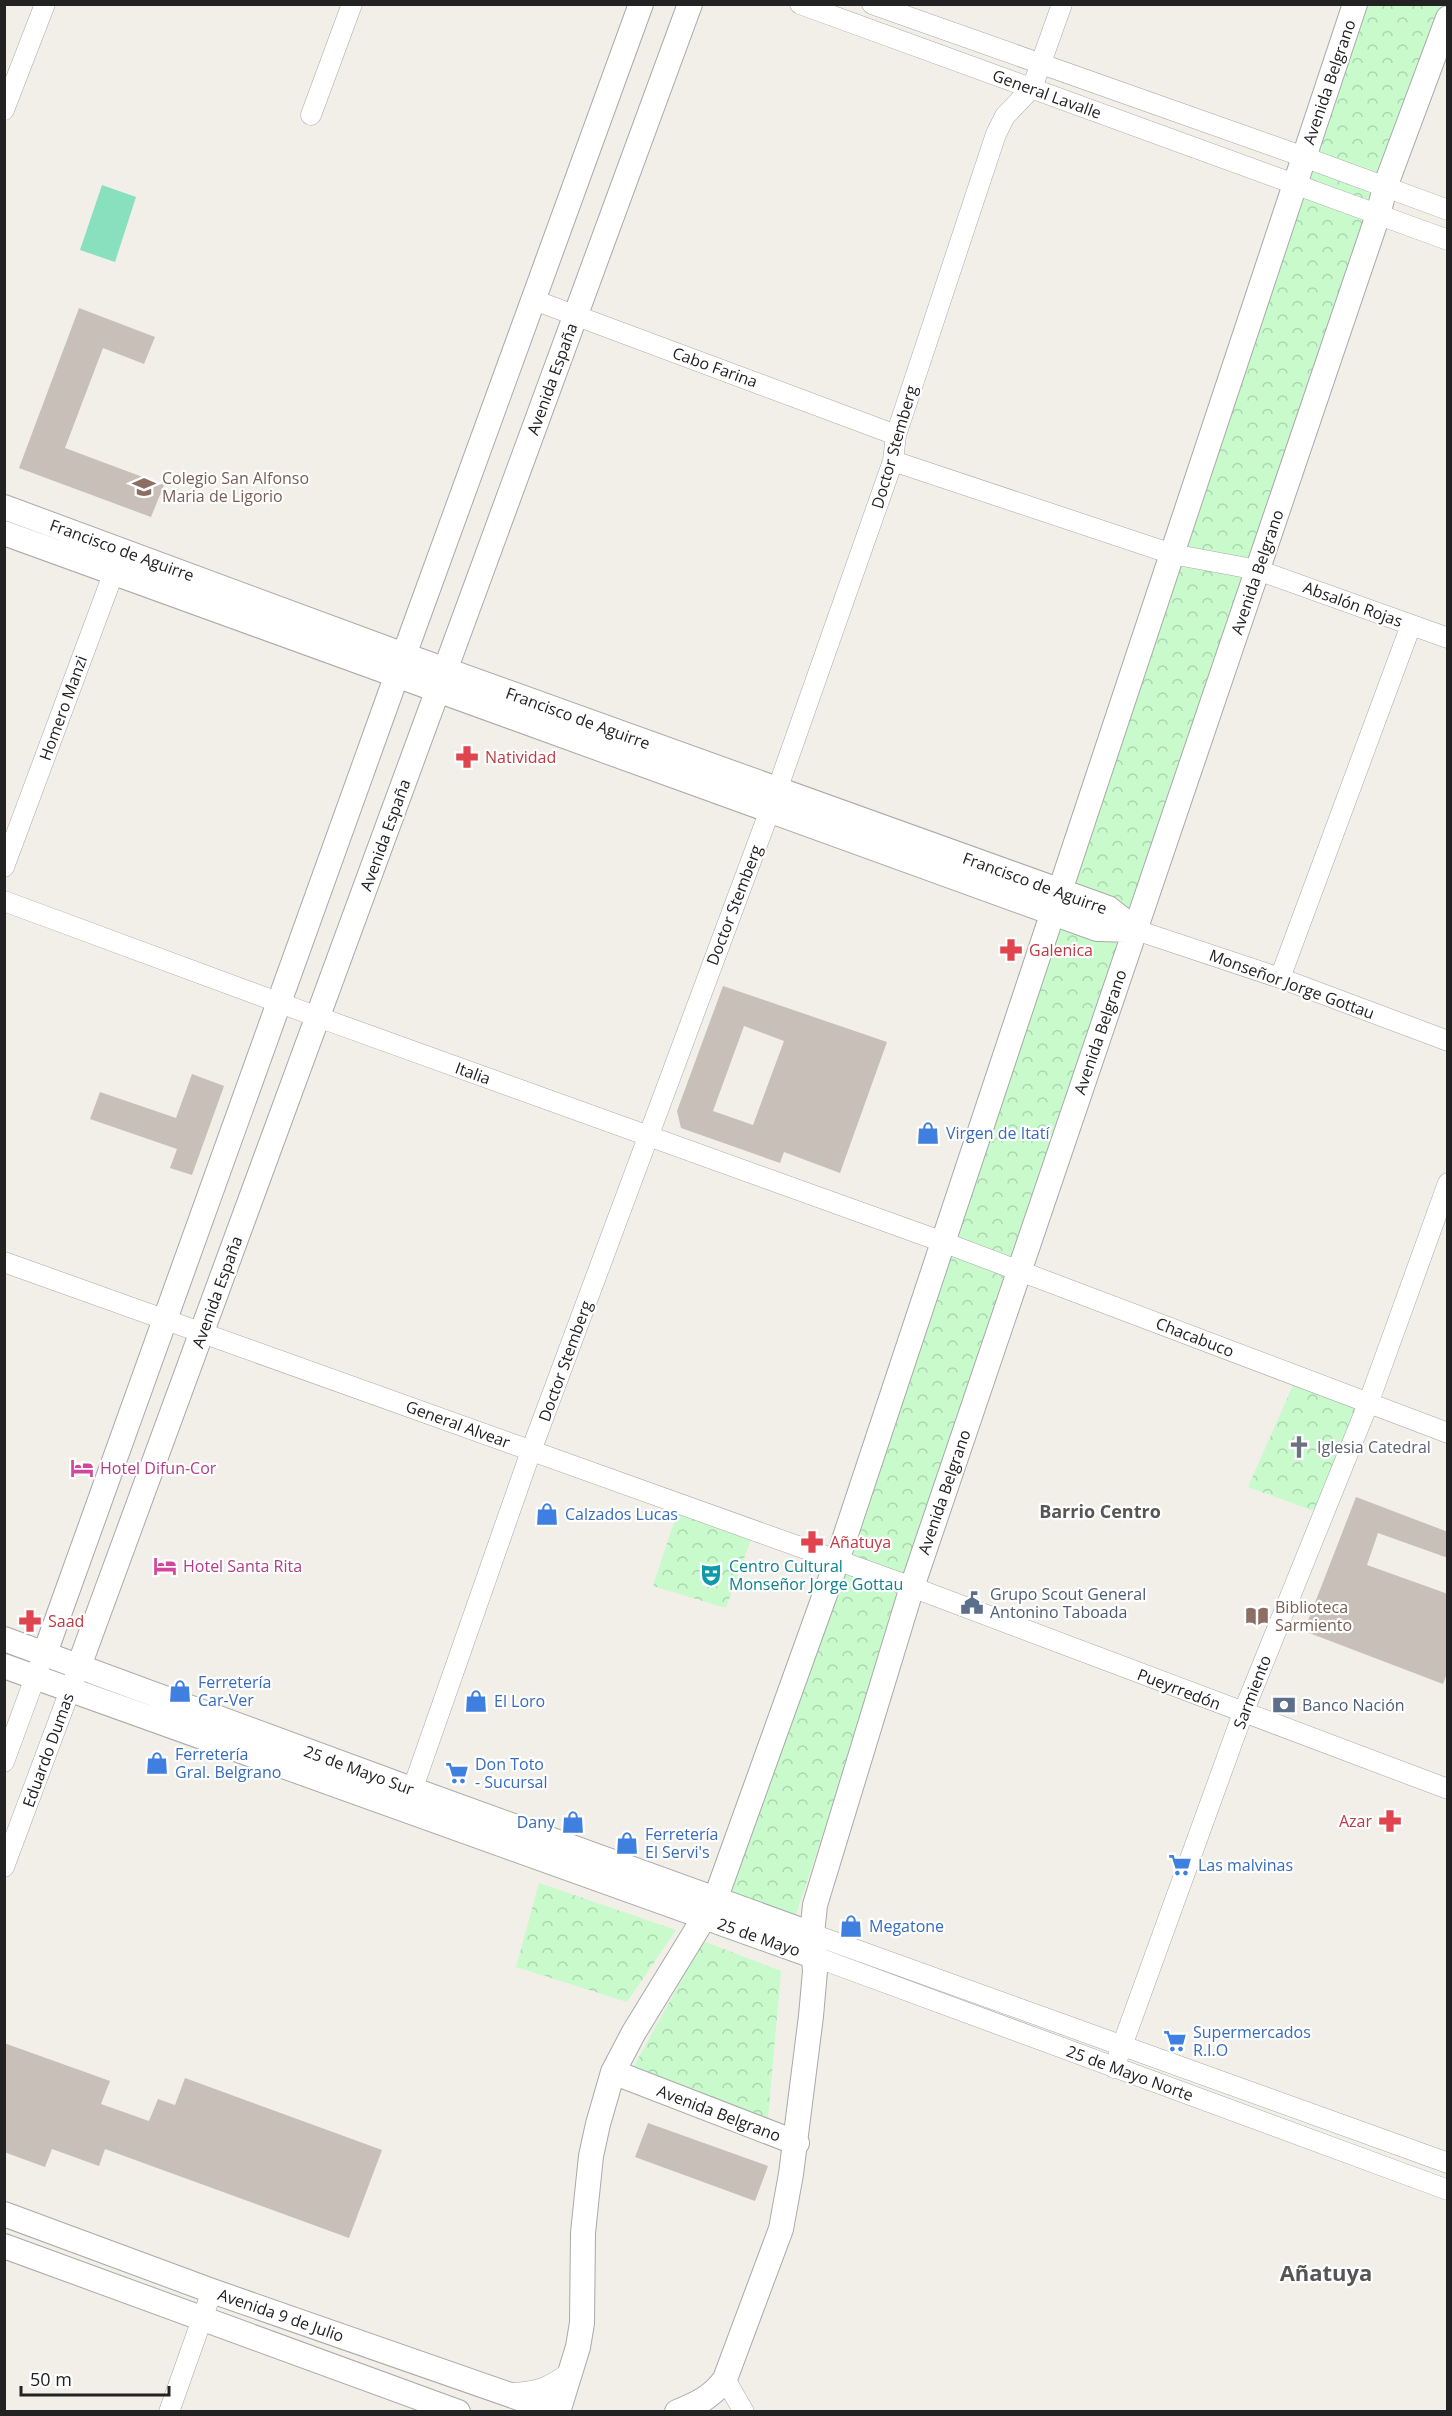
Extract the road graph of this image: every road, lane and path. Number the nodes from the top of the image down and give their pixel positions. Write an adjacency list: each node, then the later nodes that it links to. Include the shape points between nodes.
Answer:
1 (45, 4): 12 (street)
2 (352, 4): 13 (street)
3 (641, 4): 20 (street)
4 (690, 4): 21 (street, Avenida España)
5 (800, 4): 11 (street, General Lavalle)
6 (872, 4): 10 (street, General Lavalle)
7 (1062, 4): 10 (street, Doctor Stemberg)
8 (1355, 4): 14 (street, Avenida Belgrano)
9 (1448, 18): 16 (street, Avenida Belgrano)
10 (1041, 65): 11 (street, Doctor Stemberg); 14 (street, General Lavalle)
11 (1032, 88): 15 (street, General Lavalle); 22 (street, Doctor Stemberg, via 1005,116 996,134)
12 (4, 110)
13 (311, 115)
14 (1304, 157): 15 (street, Avenida Belgrano); 16 (street, General Lavalle)
15 (1294, 185): 18 (street, General Lavalle); 27 (street, Avenida Belgrano)
16 (1385, 187): 17 (street, General Lavalle); 18 (street, Avenida Belgrano)
17 (1448, 210)
18 (1378, 215): 19 (street, General Lavalle); 28 (street, Avenida Belgrano)
19 (1448, 240)
20 (534, 300): 21 (street, Cabo Farina); 32 (street)
21 (576, 315): 22 (street, Cabo Farina); 33 (street, Avenida España)
22 (896, 435): 23 (street, Doctor Stemberg)
23 (893, 461): 27 (street); 34 (street, Doctor Stemberg)
24 (4, 507): 26 (street, Francisco de Aguirre)
25 (4, 533): 29 (street, Francisco de Aguirre)
26 (122, 550): 29 (street, Homero Manzi); 32 (street, Francisco de Aguirre)
27 (1172, 554): 28 (street, Absalón Rojas); 37 (street, Avenida Belgrano)
28 (1258, 570): 30 (street, Absalón Rojas); 38 (street, Avenida Belgrano)
29 (114, 572): 32 (street, Francisco de Aguirre); 35 (street, Homero Manzi)
30 (1411, 625): 31 (street, Absalón Rojas); 39 (street)
31 (1448, 638)
32 (400, 665): 33 (street, Francisco de Aguirre); 40 (street)
33 (442, 680): 34 (street, Francisco de Aguirre); 41 (street, Avenida España)
34 (774, 800): 37 (street, Francisco de Aguirre); 43 (street, Doctor Stemberg)
35 (4, 867)
36 (4, 901): 40 (street, Italia)
37 (1056, 902): 38 (street, Francisco de Aguirre, via 1108,908); 45 (street, Avenida Belgrano)
38 (1136, 930): 39 (street, Monseñor Jorge Gottau); 47 (street, Avenida Belgrano)
39 (1280, 978): 42 (street, Monseñor Jorge Gottau)
40 (279, 1002): 41 (street, Italia); 48 (street)
41 (318, 1017): 43 (street, Italia); 49 (street, Avenida España)
42 (1448, 1041)
43 (648, 1137): 45 (street, Italia); 52 (street, Doctor Stemberg)
44 (1448, 1184): 50 (street, Sarmiento)
45 (943, 1242): 47 (street, Chacabuco); 53 (street, Avenida Belgrano)
46 (4, 1262): 48 (street, General Alvear)
47 (1019, 1270): 50 (street, Chacabuco); 54 (street, Avenida Belgrano)
48 (166, 1320): 49 (street, General Alvear); 56 (street)
49 (202, 1333): 52 (street, General Alvear); 58 (street, Avenida España)
50 (1368, 1404): 51 (street, Chacabuco); 61 (street, Sarmiento)
51 (1448, 1433)
52 (531, 1451): 53 (street, General Alvear); 64 (street, Doctor Stemberg)
53 (837, 1561): 54 (street, General Alvear); 66 (street, Avenida Belgrano)
54 (912, 1587): 61 (street, Pueyrredón); 67 (street, Avenida Belgrano, via 815,1905)
55 (4, 1638): 56 (street, 25 de Mayo Sur)
56 (45, 1653): 58 (street, 25 de Mayo Sur); 59 (street)
57 (4, 1666): 59 (street, 25 de Mayo Sur)
58 (79, 1666): 60 (street, Eduardo Dumas); 64 (street, 25 de Mayo Sur)
59 (36, 1677): 60 (street, 25 de Mayo Sur); 62 (street)
60 (71, 1689): 64 (street, 25 de Mayo Sur); 65 (street, Eduardo Dumas)
61 (1243, 1713): 63 (street, Pueyrredón); 68 (street, Sarmiento)
62 (4, 1762)
63 (1448, 1789)
64 (409, 1800): 66 (street, 25 de Mayo Sur)
65 (6, 1857)
66 (709, 1909): 67 (street, 25 de Mayo); 70 (street, Avenida Belgrano)
67 (813, 1945): 68 (street, 25 de Mayo Norte); 69 (street, 25 de Mayo Norte); 71 (street, Avenida Belgrano, via 815,1971)
68 (1122, 2048): 69 (street, Sarmiento); 72 (street, 25 de Mayo Norte)
69 (1114, 2068): 73 (street, 25 de Mayo Norte)
70 (613, 2072): 71 (street, Avenida Belgrano); 78 (street, via 591,2156 583,2232 582,2323)
71 (797, 2143): 79 (street, via 781,2229)
72 (1447, 2162): 73 (street)
73 (1443, 2189)
74 (4, 2214): 76 (street, Avenida 9 de Julio)
75 (4, 2246): 77 (street, Avenida 9 de Julio)
76 (212, 2291): 77 (street); 80 (street, Avenida 9 de Julio)
77 (202, 2319): 82 (street); 83 (street, Avenida 9 de Julio)
78 (569, 2373): 80 (street, via 536,2392); 81 (street)
79 (725, 2379): 84 (street, via 700,2403); 85 (street)
80 (512, 2393): 81 (street, Avenida 9 de Julio)
81 (558, 2411)
82 (169, 2412)
83 (458, 2412)
84 (677, 2412)
85 (744, 2412)

